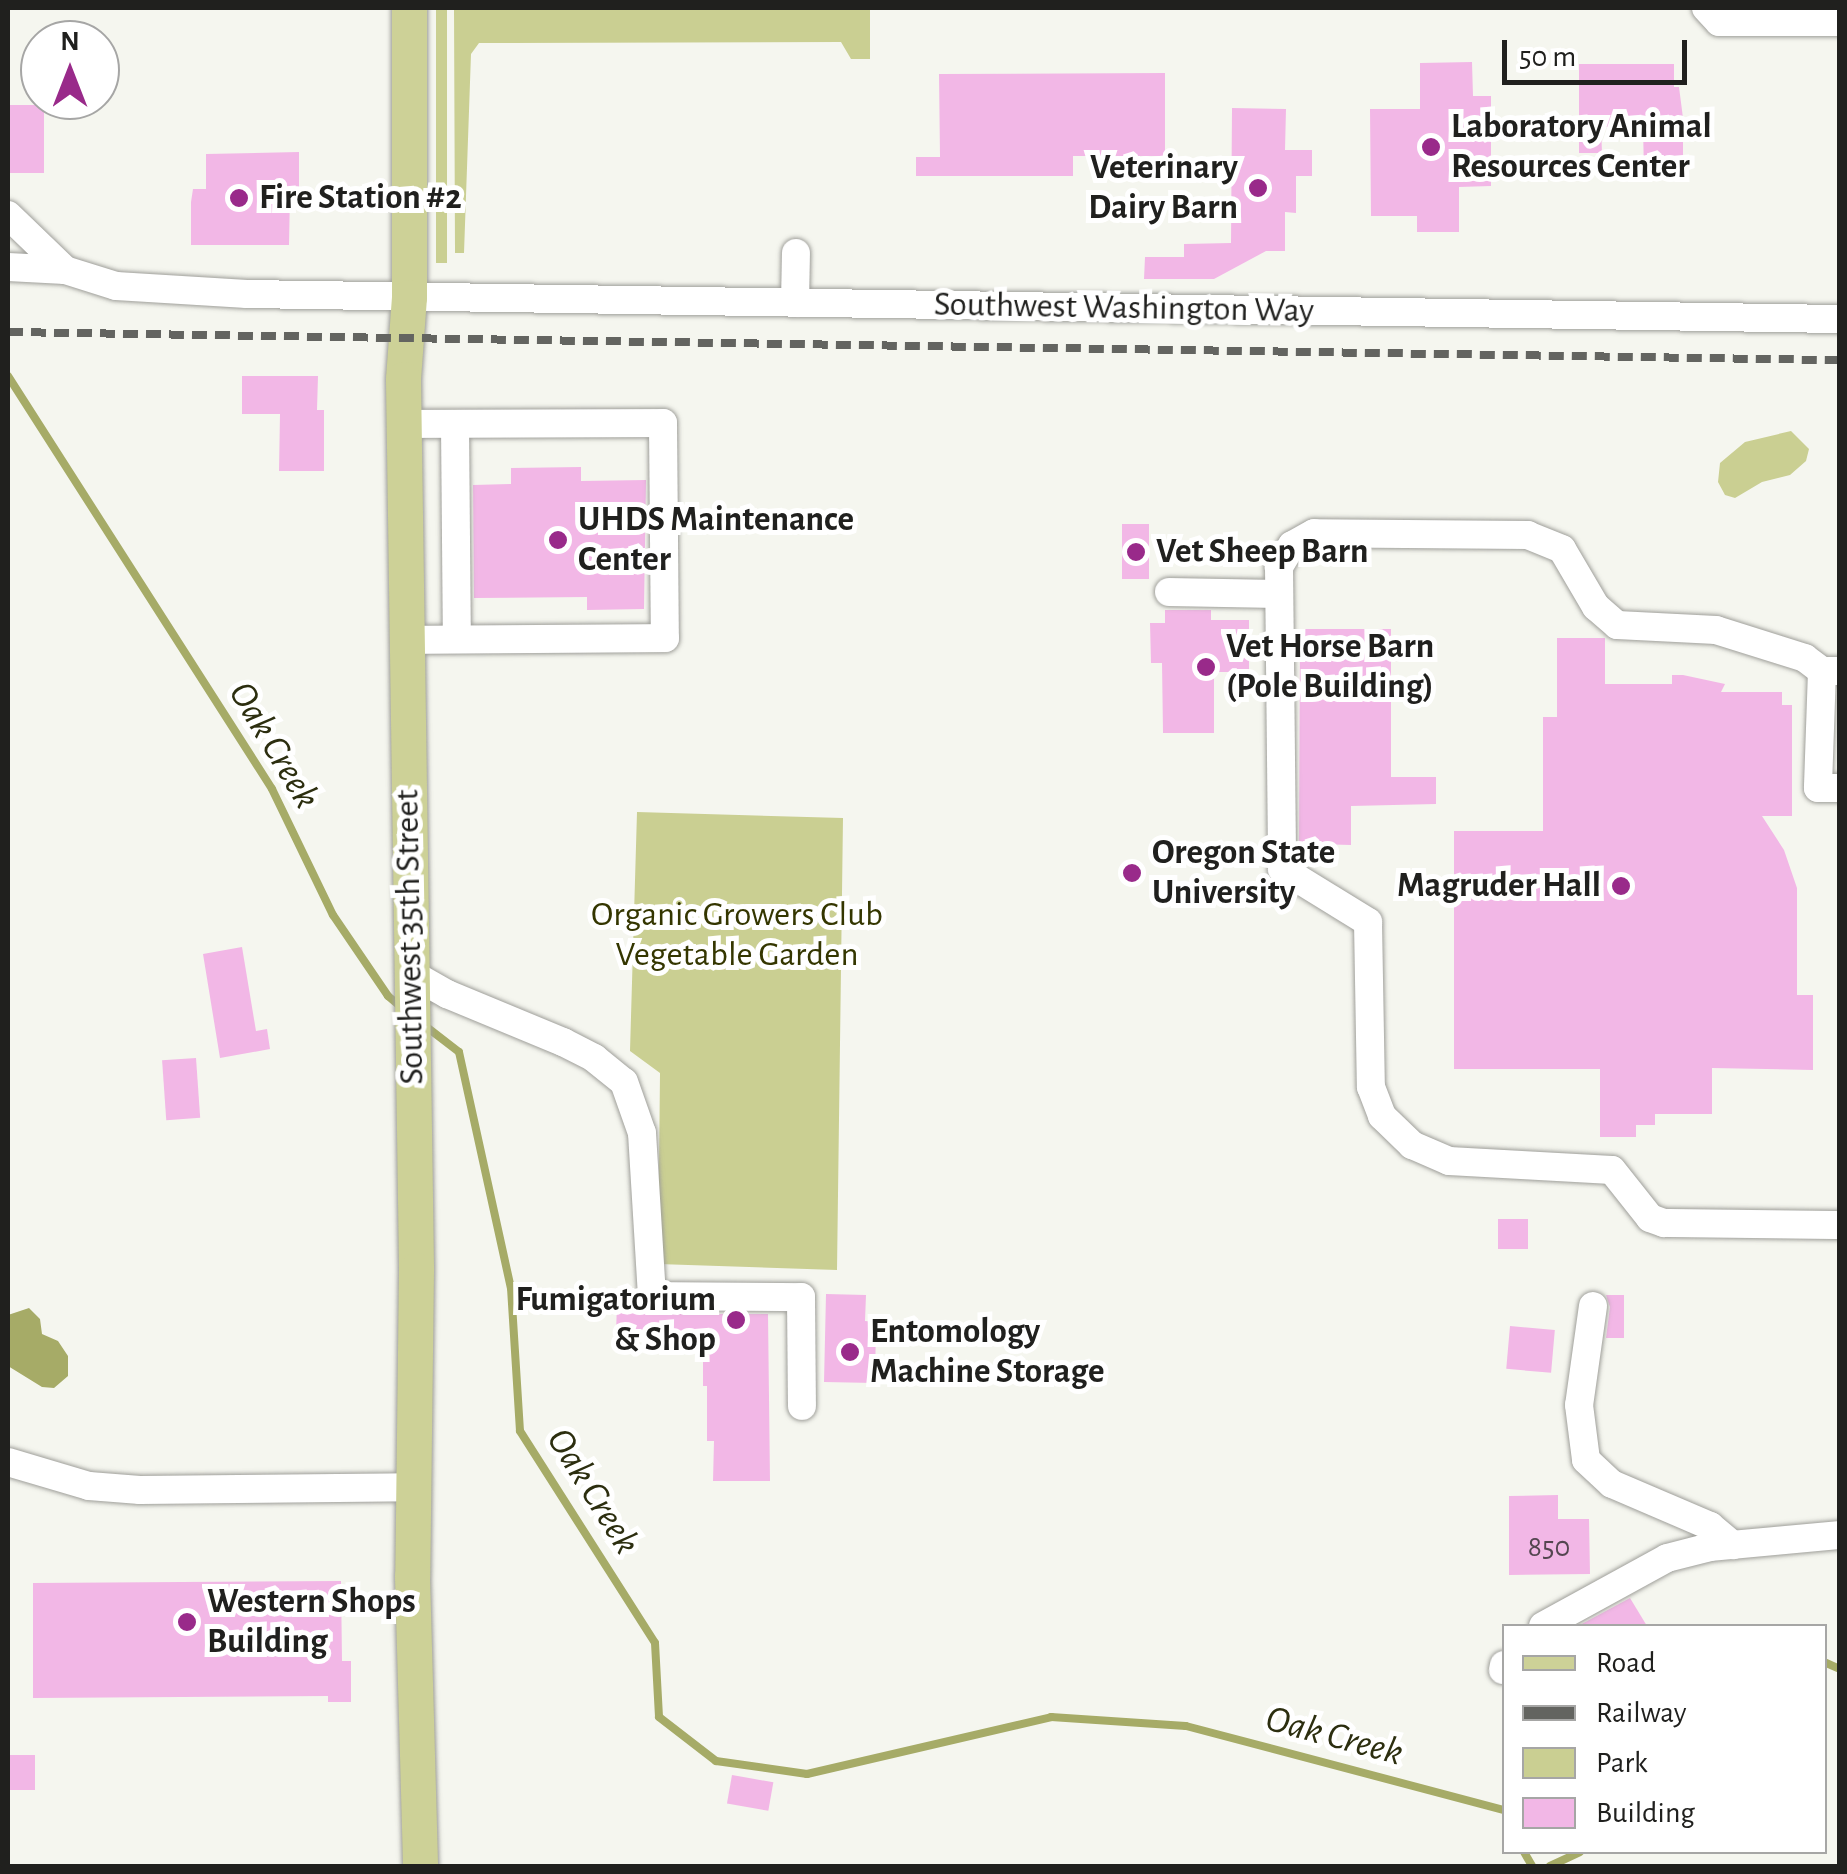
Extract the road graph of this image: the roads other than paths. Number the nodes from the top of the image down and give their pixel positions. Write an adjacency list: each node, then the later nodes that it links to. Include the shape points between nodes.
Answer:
1 (409, 8): 8 (main road, Southwest 35th Street)
2 (1706, 8): 3 (street, via 1719,22)
3 (1840, 22)
4 (8, 215): 7 (street)
5 (796, 253): 9 (street)
6 (8, 267): 7 (street)
7 (65, 270): 8 (street, Southwest Washington Way, via 116,286)
8 (409, 297): 9 (street, Southwest Washington Way); 11 (main road, Southwest 35th Street)
9 (795, 303): 10 (street, Southwest Washington Way)
10 (1840, 319)
11 (404, 424): 12 (street); 16 (main road, Southwest 35th Street)
12 (455, 424): 15 (street); 15 (street, via 663,423 665,638)
13 (1169, 592): 14 (street)
14 (1278, 594): 17 (street, via 1286,554 1314,533 1528,535 1562,550 1596,606 1617,625 1716,630); 20 (street, via 1282,869 1368,922 1371,1086 1382,1116 1412,1146 1449,1161 1612,1170 1650,1218 1664,1223)
15 (457, 639): 16 (street)
16 (406, 640): 19 (main road, Southwest 35th Street)
17 (1831, 671): 18 (street, via 1818,788)
18 (1840, 788)
19 (410, 984): 22 (street, via 578,1050 624,1082 642,1133 652,1296 801,1297); 24 (main road, Southwest 35th Street)
20 (1840, 1225)
21 (1594, 1306): 26 (street, via 1580,1405 1586,1460 1612,1484 1710,1526)
22 (802, 1406)
23 (8, 1462): 24 (street, via 90,1486 140,1490)
24 (412, 1487): 28 (main road, Southwest 35th Street)
25 (1840, 1535): 26 (street)
26 (1733, 1545): 27 (street, via 1666,1558)
27 (1548, 1624)
28 (420, 1866)

